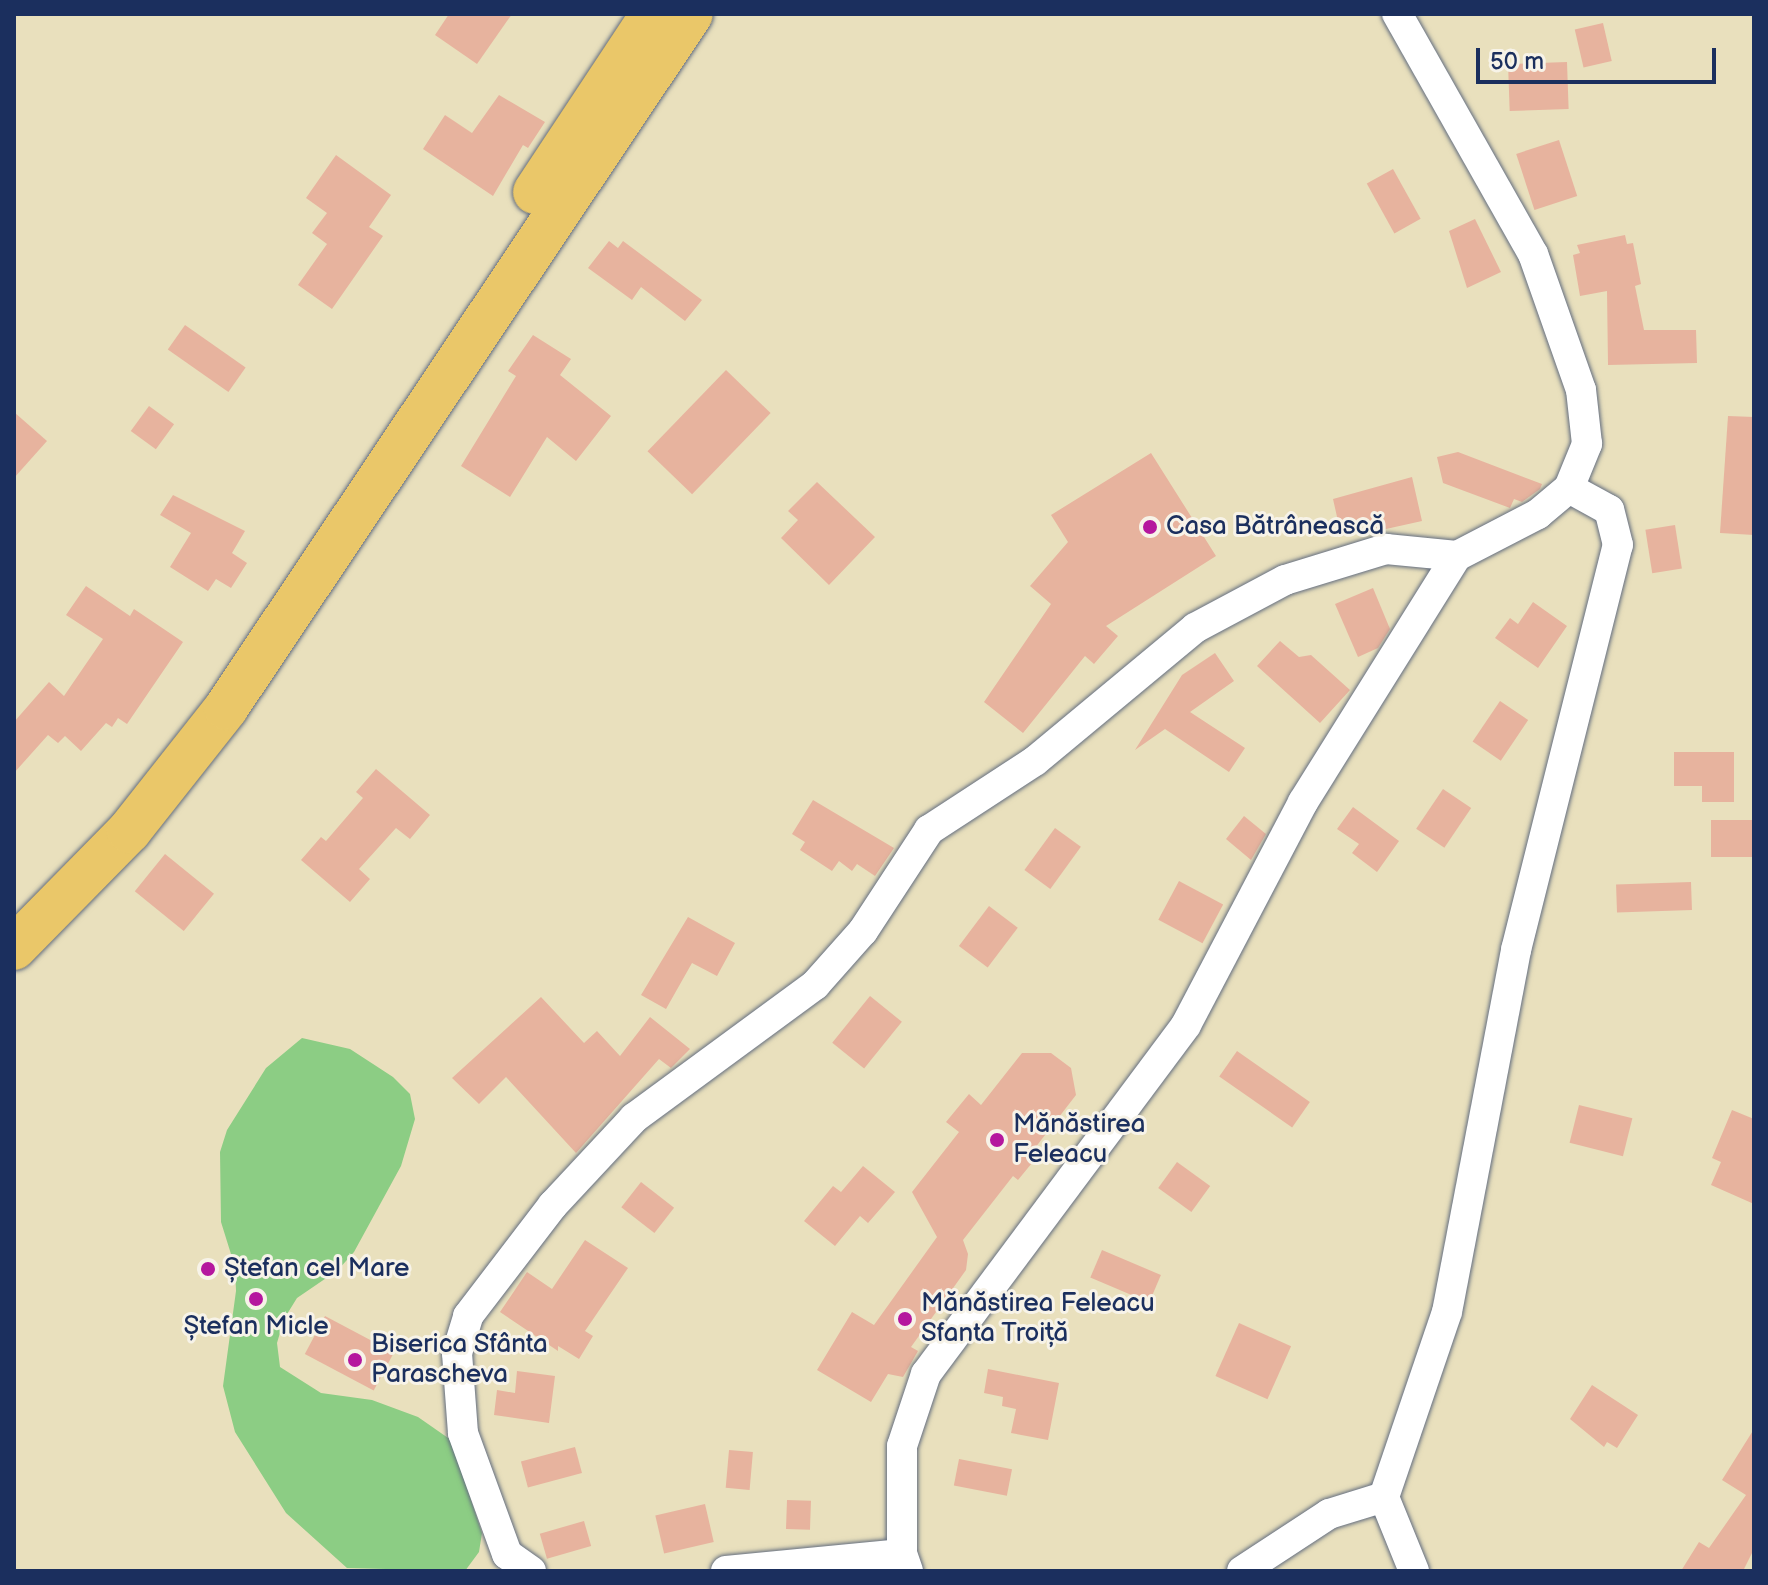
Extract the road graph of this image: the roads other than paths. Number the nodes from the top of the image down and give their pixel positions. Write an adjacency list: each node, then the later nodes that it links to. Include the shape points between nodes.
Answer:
1 (653, 14): 6 (main road, via 205,689 104,818)
2 (691, 14): 7 (main road, via 226,708 129,831)
3 (1397, 14): 4 (street, via 1533,254 1581,390 1587,444)
4 (1569, 488): 5 (street, via 1538,514); 8 (street, via 1609,510 1618,545 1516,950 1447,1312)
5 (1457, 556): 9 (street, via 1303,802 1186,1025 926,1374 902,1446); 10 (street, via 1386,549 1285,580 1195,628 1035,761 929,830 863,931 815,985 634,1118 553,1205 468,1316 457,1353 463,1433 507,1554)
6 (14, 908)
7 (14, 948)
8 (1384, 1497): 12 (street, via 1329,1514); 13 (street)
9 (905, 1562): 11 (street)
10 (531, 1571)
11 (726, 1571)
12 (1242, 1571)
13 (1414, 1571)

